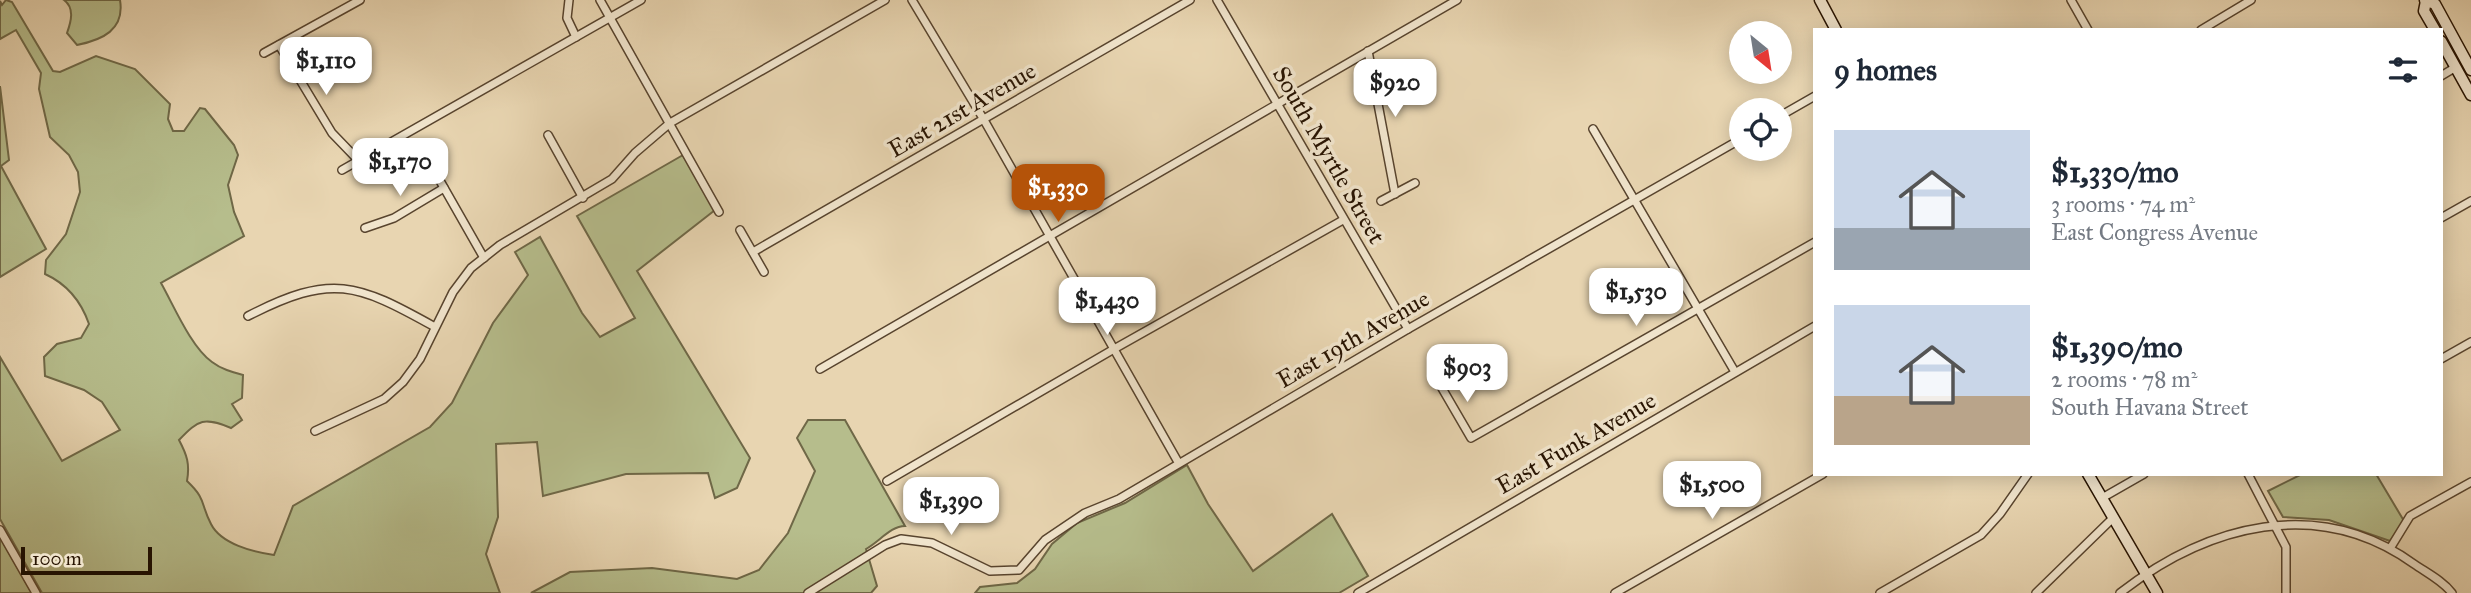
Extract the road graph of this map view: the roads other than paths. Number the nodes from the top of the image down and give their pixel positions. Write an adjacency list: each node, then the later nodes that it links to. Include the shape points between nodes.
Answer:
1 (360, 0): 21 (street)
2 (569, 0): 19 (street, via 567,18)
3 (600, 0): 14 (street)
4 (641, 0): 14 (street)
5 (885, 0): 32 (street)
6 (912, 0): 31 (street)
7 (1190, 0): 31 (street, East 21st Avenue)
8 (1217, 0): 29 (street, South Myrtle Street)
9 (1457, 0): 22 (street)
10 (1820, 0): 15 (main road)
11 (2071, 0): 16 (street)
12 (2249, 1): 17 (street)
13 (2425, 1): 18 (main road, via 2424,11); 24 (main road, via 2435,4)
14 (611, 18): 19 (street); 32 (street)
15 (1835, 28)
16 (2087, 28)
17 (2204, 28)
18 (2434, 28)
19 (576, 37): 37 (street)
20 (2443, 44): 25 (main road)
21 (279, 46): 23 (street); 37 (street, via 332,133)
22 (1367, 51): 29 (street); 41 (street)
23 (264, 53)
24 (2469, 63): 25 (main road)
25 (2456, 67): 26 (street); 27 (main road)
26 (2443, 75)
27 (2471, 95)
28 (1813, 97): 30 (street)
29 (1277, 104): 48 (street, South Myrtle Street); 51 (street)
30 (1792, 109)
31 (984, 120): 51 (street); 53 (street, East 21st Avenue)
32 (670, 123): 42 (street, via 612,180); 46 (street)
33 (1593, 129): 44 (street)
34 (548, 135): 42 (street)
35 (1729, 146): 44 (street, East 19th Avenue)
36 (427, 158): 40 (street)
37 (359, 161): 38 (street)
38 (342, 170)
39 (1415, 183): 41 (street)
40 (444, 188): 49 (street, via 394,218); 54 (street)
41 (1395, 194): 43 (street)
42 (583, 198): 54 (street)
43 (1381, 201)
44 (1635, 201): 56 (street); 60 (street, East 19th Avenue)
45 (2471, 201): 47 (street)
46 (719, 212)
47 (2443, 217)
48 (1343, 220): 60 (street, South Myrtle Street); 62 (street)
49 (365, 228)
50 (740, 230): 53 (street)
51 (1049, 236): 62 (street); 64 (street)
52 (1813, 243): 56 (street)
53 (752, 252): 55 (street)
54 (484, 258): 58 (street, via 453,292)
55 (764, 272)
56 (1698, 309): 65 (street); 66 (street, via 1471,438)
57 (248, 316): 58 (street, via 295,294 327,287 355,289)
58 (435, 327): 67 (street, via 420,359 394,390)
59 (1813, 327): 65 (street, East Funk Avenue)
60 (1408, 329): 68 (street, East 19th Avenue)
61 (2471, 342): 63 (street)
62 (1114, 349): 68 (street); 74 (street)
63 (2443, 358)
64 (820, 369)
65 (1735, 372): 84 (street, East Funk Avenue)
66 (1439, 383)
67 (315, 431)
68 (1178, 462): 83 (street, East 19th Avenue, via 1045,540 1019,570 990,571 932,543 901,539)
69 (1820, 476): 85 (street)
70 (2027, 476): 86 (street, via 1981,535)
71 (2089, 476): 76 (main road)
72 (2140, 476): 76 (street)
73 (2249, 476): 78 (street)
74 (887, 481)
75 (2471, 482): 80 (street, via 2410,516)
76 (2102, 498): 77 (main road)
77 (2113, 517): 81 (main road); 87 (street)
78 (2276, 526): 80 (street, via 2333,528); 81 (street, via 2215,538); 90 (street, via 2286,547)
79 (0, 530): 82 (street)
80 (2390, 547): 91 (street)
81 (2145, 573): 88 (street); 89 (main road)
82 (36, 593)
83 (808, 593)
84 (1357, 593)
85 (1615, 593)
86 (1880, 593)
87 (2036, 593)
88 (2120, 593)
89 (2157, 593)
90 (2286, 593)
91 (2452, 593)

